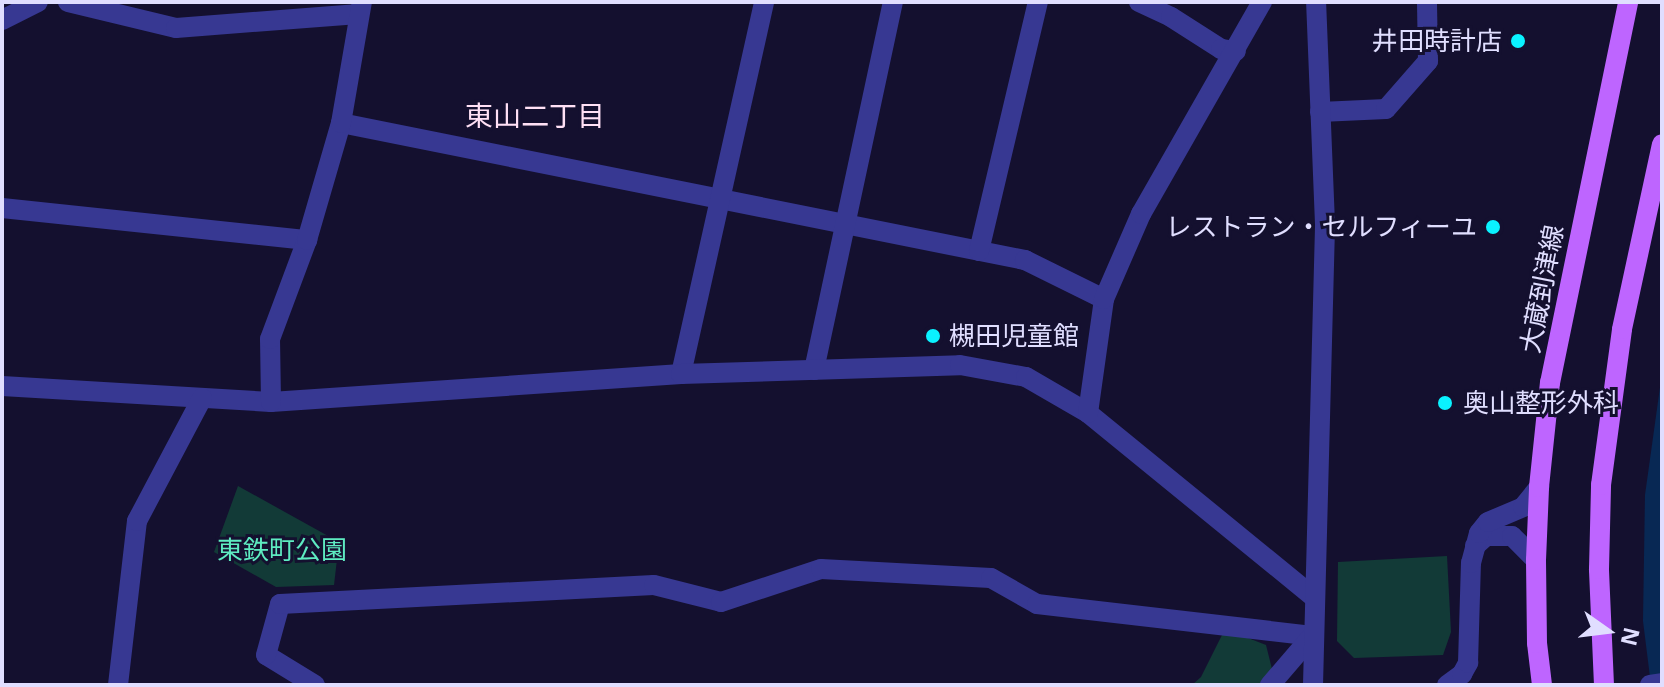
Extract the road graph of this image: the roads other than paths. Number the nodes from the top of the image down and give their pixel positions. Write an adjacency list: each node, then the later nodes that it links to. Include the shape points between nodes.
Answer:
1 (38, 2): 12 (street)
2 (68, 2): 11 (street, via 176,28)
3 (764, 2): 17 (street)
4 (893, 2): 19 (street)
5 (1038, 2): 21 (street)
6 (1139, 2): 13 (street, via 1221,49)
7 (1262, 2): 13 (street)
8 (1316, 2): 14 (street)
9 (1427, 2): 14 (street, via 1428,61 1386,109)
10 (1628, 2): 29 (main road, 大蔵到津線, via 1550,383)
11 (360, 8): 15 (street)
12 (2, 20)
13 (1236, 51): 22 (street, via 1141,214)
14 (1320, 112): 32 (street, via 1325,224)
15 (341, 123): 17 (street); 20 (street)
16 (1662, 144): 41 (main road, via 1622,329 1601,485)
17 (721, 201): 19 (street); 24 (street)
18 (2, 208): 20 (street)
19 (844, 225): 21 (street); 23 (street)
20 (307, 240): 27 (street, via 270,339)
21 (979, 251): 22 (street, via 1025,260)
22 (1104, 299): 28 (street)
23 (814, 370): 24 (street); 28 (street, via 960,365 1026,377)
24 (681, 374): 27 (street)
25 (2, 386): 26 (street)
26 (202, 398): 27 (street); 36 (street, via 137,521)
27 (271, 402)
28 (1088, 413): 32 (street)
29 (1539, 487): 30 (street, via 1523,507 1488,522); 31 (main road, 大蔵到津線)
30 (1475, 546): 31 (street, via 1486,536 1512,536); 34 (street, via 1471,650)
31 (1536, 560): 40 (main road, 大蔵到津線)
32 (1314, 597): 33 (street)
33 (1312, 636): 37 (street, via 1037,604 991,578 821,569 721,602 654,585 280,604 266,655); 38 (street); 39 (street)
34 (1458, 681)
35 (1662, 683): 42 (street)
36 (118, 685)
37 (315, 685)
38 (1270, 685)
39 (1313, 685)
40 (1542, 685)
41 (1604, 685)
42 (1651, 685)

